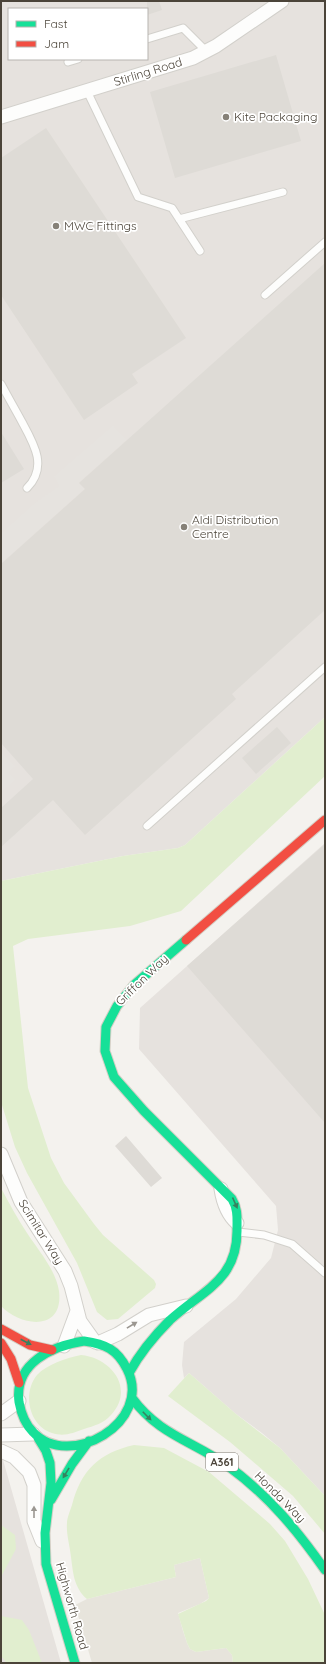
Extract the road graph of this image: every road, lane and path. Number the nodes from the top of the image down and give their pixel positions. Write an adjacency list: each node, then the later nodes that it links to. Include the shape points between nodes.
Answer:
1 (282, 1): 3 (street, Stirling Road)
2 (148, 39): 3 (lane, via 183,28)
3 (207, 52): 6 (street, Stirling Road)
4 (75, 60): 5 (lane)
5 (68, 62)
6 (87, 91): 7 (street, Stirling Road); 9 (lane, via 138,197 172,208)
7 (1, 115)
8 (283, 192): 9 (lane)
9 (179, 219): 11 (lane)
10 (325, 242): 12 (lane)
11 (200, 251)
12 (265, 295)
13 (1, 384): 14 (lane, via 36,448 37,473)
14 (27, 488)
15 (325, 667): 17 (lane)
16 (325, 820): 19 (main road, Griffon Way, via 134,985 115,1005 106,1027 105,1049 108,1065 114,1077)
17 (146, 826)
18 (1, 1154): 23 (street, Scimitar Way, via 24,1207 65,1271)
19 (221, 1189): 20 (street, Griffon Way, via 222,1198)
20 (237, 1228): 21 (lane, via 292,1244); 22 (main road, via 234,1256 226,1272)
21 (325, 1273)
22 (187, 1306): 25 (street, one-way to 22, via 118,1334 149,1315); 28 (main road, via 148,1343)
23 (77, 1311): 25 (street, Scimitar Way, via 83,1326); 27 (street)
24 (1, 1329): 27 (main road, one-way to 27, via 30,1345)
25 (96, 1342): 27 (main road, via 75,1342); 28 (main road, via 103,1344 119,1357)
26 (1, 1343): 29 (main road, via 11,1359)
27 (58, 1348): 29 (main road, via 35,1360)
28 (129, 1373): 30 (main road, via 133,1388)
29 (19, 1383): 31 (main road)
30 (132, 1398): 33 (main road, via 121,1421); 36 (main road, Honda Way / A361, one-way to 36, via 149,1419)
31 (19, 1401): 32 (street); 38 (main road, via 23,1418)
32 (1, 1414)
33 (113, 1428): 34 (main road); 39 (main road)
34 (129, 1428)
35 (148, 1429): 36 (main road, Honda Way / A361)
36 (164, 1430): 43 (main road, Honda Way / A361, via 212,1456 245,1479 285,1516)
37 (1, 1435): 38 (street)
38 (36, 1436): 39 (main road, via 58,1446); 41 (main road, Highworth Road, via 50,1463 51,1483)
39 (89, 1441): 41 (main road, Highworth Road, one-way to 41, via 68,1470)
40 (1, 1451): 42 (street, one-way to 40, via 34,1521 34,1485 29,1472 14,1457)
41 (47, 1508): 42 (main road, Highworth Road)
42 (45, 1549): 44 (main road, Highworth Road, via 50,1580)
43 (325, 1570)
44 (75, 1663)

